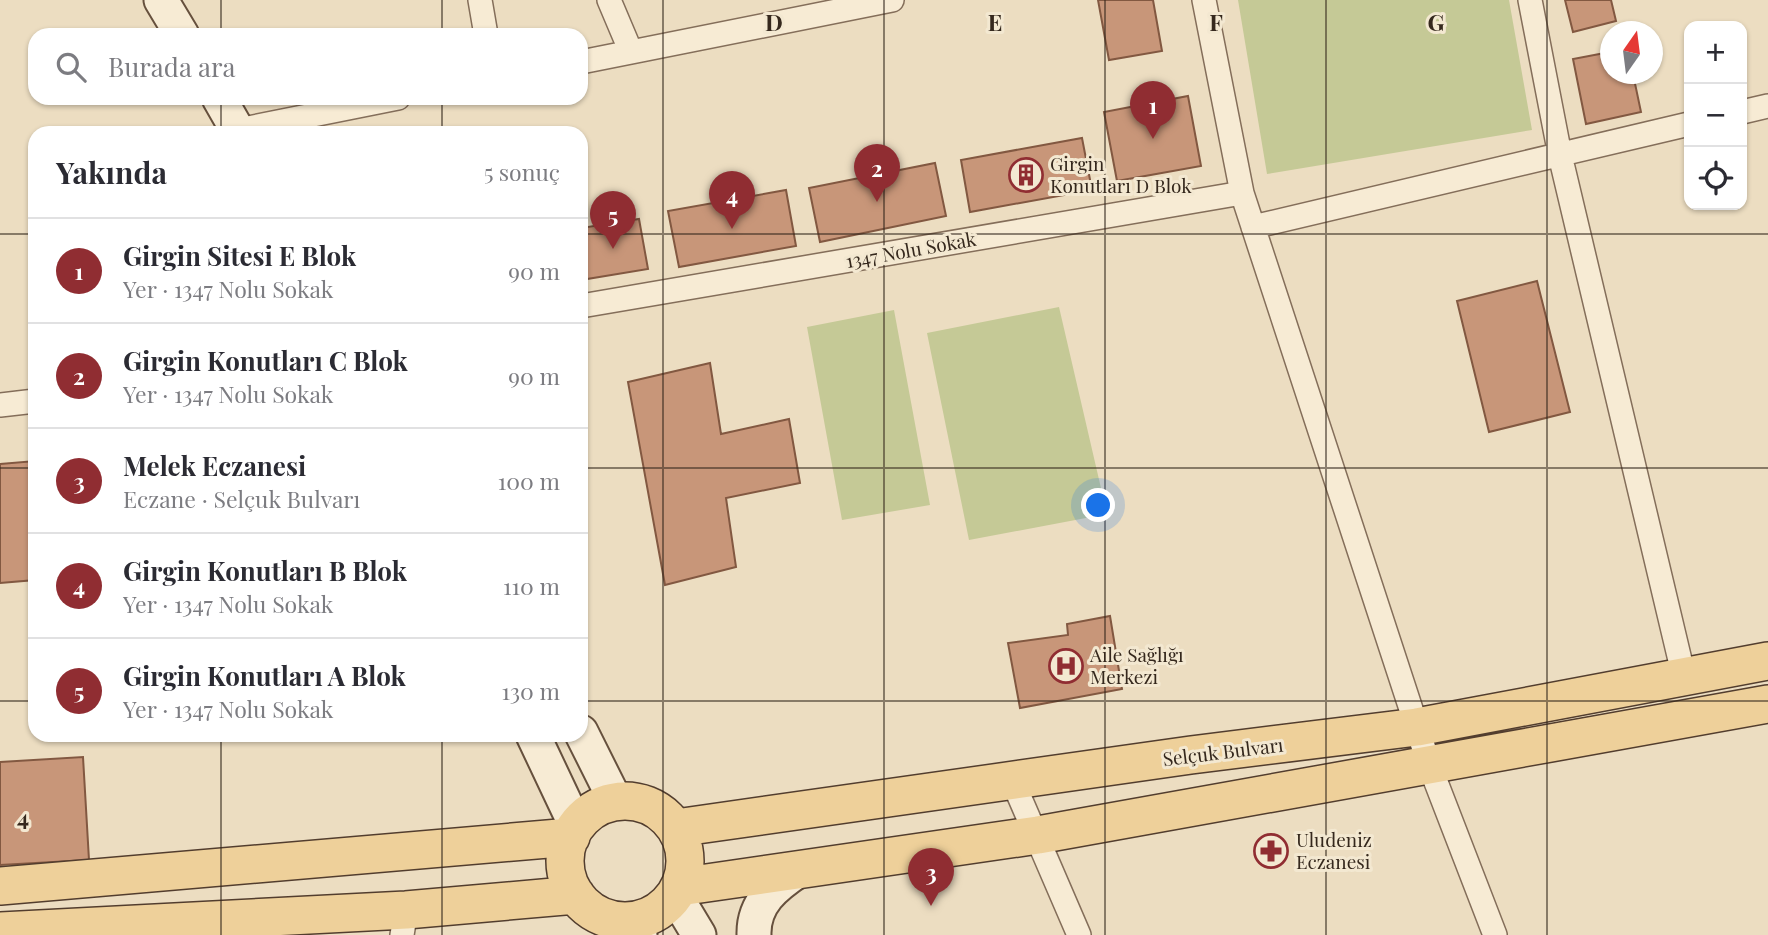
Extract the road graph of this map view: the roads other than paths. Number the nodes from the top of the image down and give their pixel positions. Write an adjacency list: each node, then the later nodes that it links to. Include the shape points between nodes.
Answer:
1 (161, 0): 7 (main road)
2 (480, 0): 8 (street)
3 (609, 0): 9 (street)
4 (892, 0): 9 (street)
5 (1204, 0): 19 (street)
6 (1530, 0): 18 (street)
7 (178, 28)
8 (485, 28)
9 (631, 52): 10 (street)
10 (588, 61)
11 (223, 105): 16 (main road)
12 (364, 105): 17 (street)
13 (1768, 106): 14 (street)
14 (1747, 111)
15 (1684, 125): 18 (street)
16 (236, 126)
17 (263, 126)
18 (1560, 155): 20 (street); 25 (street)
19 (1242, 193): 20 (street); 21 (street, 1347 Nolu Sokak)
20 (1253, 227): 27 (street)
21 (588, 305)
22 (28, 402): 23 (street)
23 (0, 405)
24 (1768, 661): 25 (main road, Selçuk Bulvarı)
25 (1684, 677): 27 (main road, Selçuk Bulvarı)
26 (1768, 704): 30 (main road)
27 (1417, 727): 30 (street); 31 (main road, Selçuk Bulvarı)
28 (536, 742): 34 (main road)
29 (586, 742): 32 (main road)
30 (1429, 764): 35 (main road); 46 (street)
31 (1013, 782): 33 (main road, Selçuk Bulvarı); 35 (street)
32 (616, 802): 33 (main road, via 646,804); 34 (main road, via 591,812)
33 (676, 828): 38 (main road, via 686,865)
34 (574, 831): 37 (main road); 39 (main road, via 565,865)
35 (1038, 835): 36 (main road); 45 (street)
36 (800, 870): 38 (main road); 44 (main road, via 765,898)
37 (0, 886)
38 (677, 891): 41 (main road); 43 (main road)
39 (576, 895): 40 (main road); 41 (main road, via 598,915)
40 (404, 923): 42 (main road)
41 (636, 928)
42 (0, 931)
43 (699, 935)
44 (754, 935)
45 (1079, 935)
46 (1495, 935)

